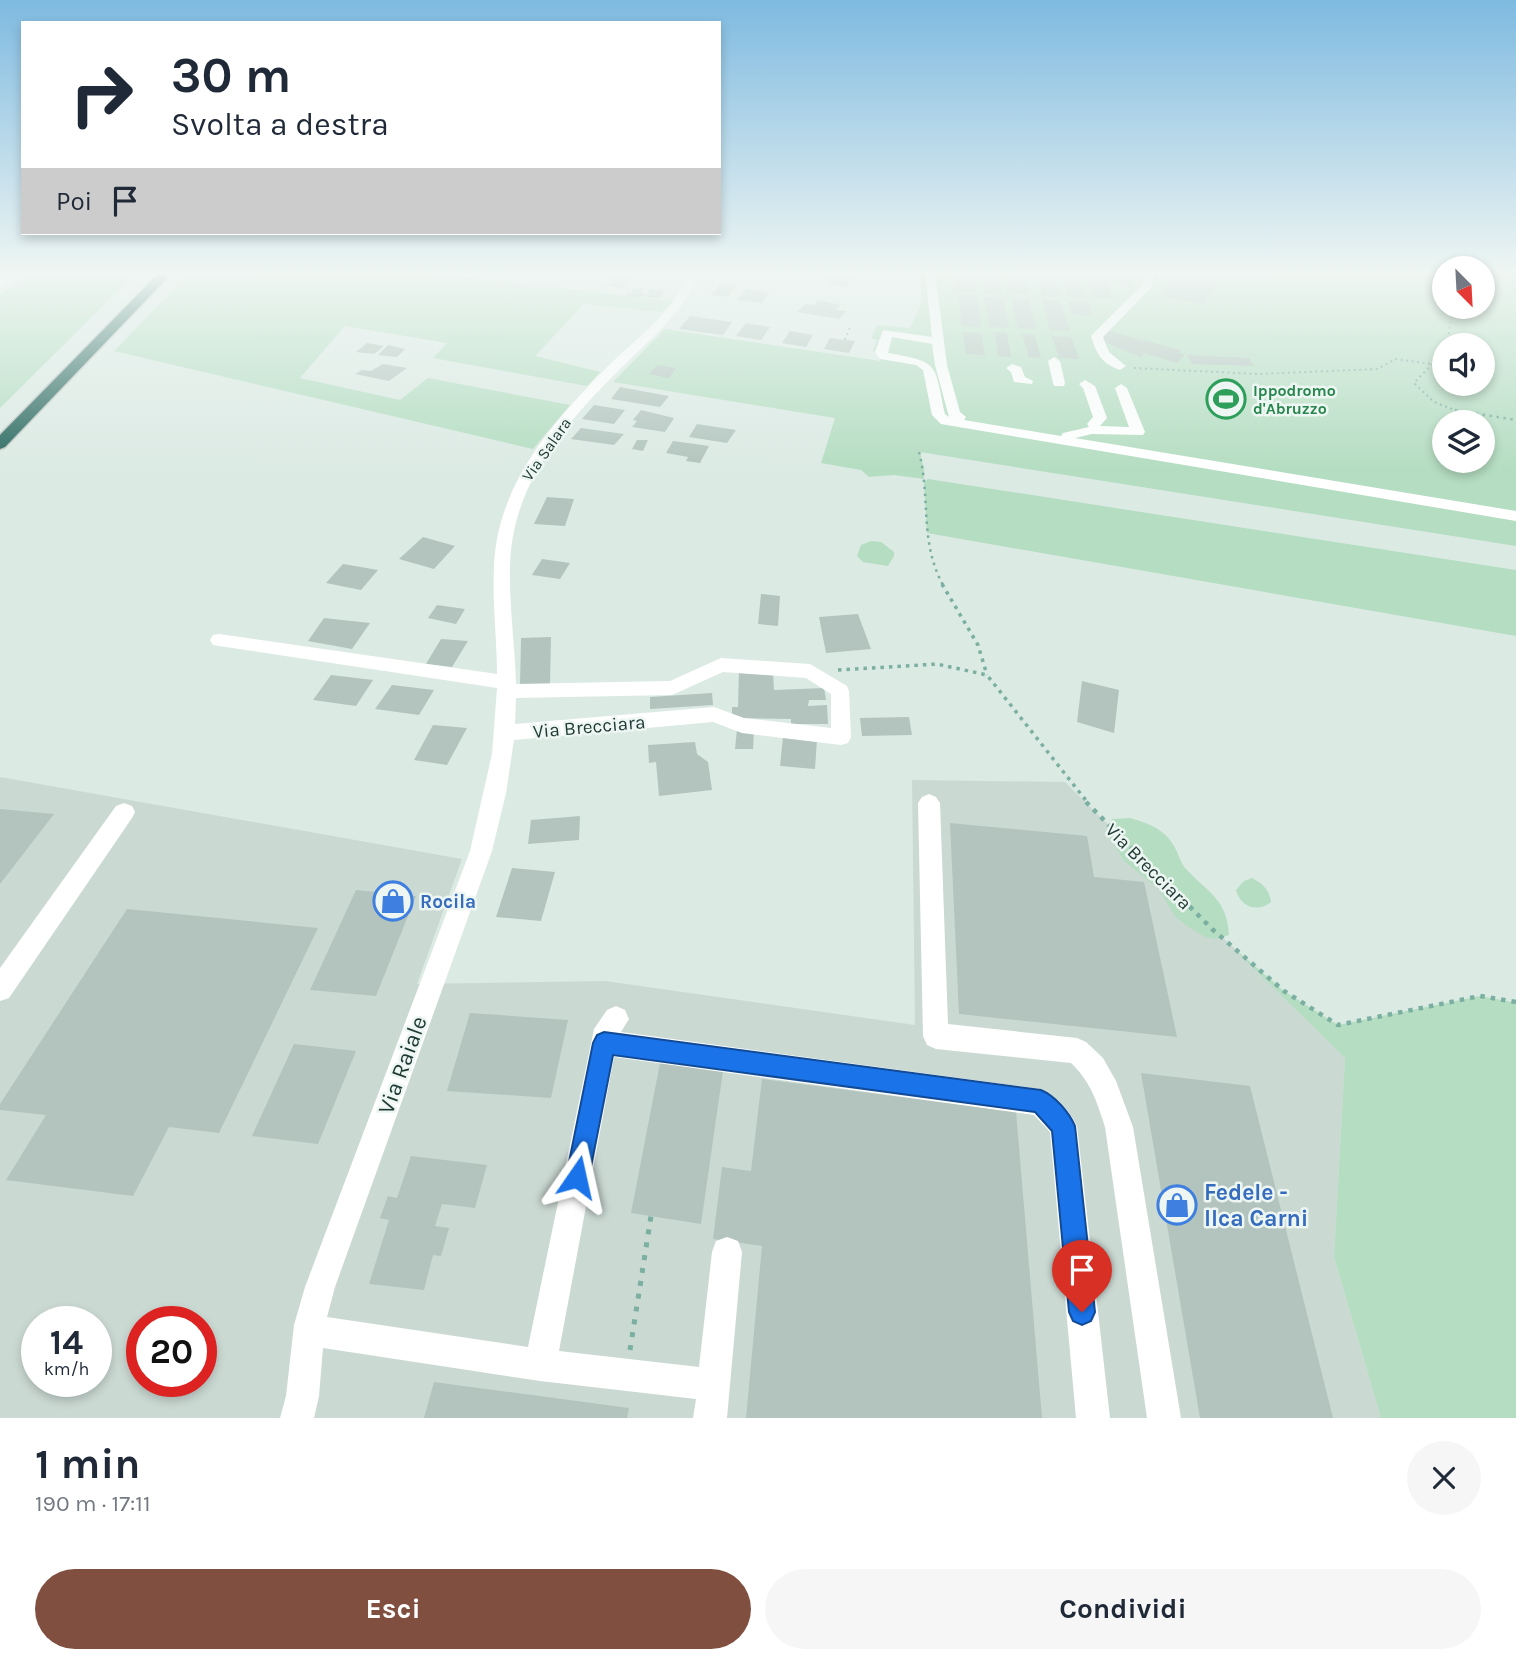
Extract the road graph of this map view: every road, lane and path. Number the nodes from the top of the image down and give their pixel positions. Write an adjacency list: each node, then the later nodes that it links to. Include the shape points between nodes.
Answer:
1 (86, 338): 19 (highway)
2 (103, 338): 21 (highway)
3 (645, 338): 27 (street, Via Salara, via 552,435 518,491 501,552)
4 (885, 338): 20 (street, via 884,356 920,362 929,369 939,415 946,421)
5 (906, 338): 7 (street)
6 (1098, 338): 10 (street, via 1103,354)
7 (937, 341): 16 (street, via 954,414)
8 (1054, 361): 13 (street)
9 (1432, 364): 10 (path, via 1396,359 1377,369 1216,374); 17 (path, via 1414,383 1422,396 1467,413)
10 (1120, 366)
11 (1012, 368): 12 (street, via 1019,379)
12 (1027, 381)
13 (1059, 383)
14 (1085, 384): 18 (street, via 1100,418)
15 (1121, 388): 20 (street, via 1138,432 1092,430)
16 (959, 416)
17 (1516, 419)
18 (1094, 424)
19 (0, 425)
20 (1057, 438): 23 (street)
21 (0, 444)
22 (919, 452): 26 (path, via 933,564 976,639)
23 (1516, 516)
24 (219, 640): 27 (street, Via Brecciara)
25 (810, 671): 26 (path, via 937,664); 27 (street, Via Brecciara, via 721,664 672,688); 28 (street, Via Brecciara, via 840,691 841,737 742,725 714,714)
26 (987, 675): 32 (path, Via Brecciara, via 1096,814 1212,929 1284,991 1338,1025 1480,996)
27 (507, 686): 28 (street, Via Salara)
28 (505, 723): 35 (street, Via Raiale, via 500,777 481,851 328,1266)
29 (929, 803): 42 (street, via 936,1036 1077,1051 1101,1079 1119,1127)
30 (124, 812): 31 (street)
31 (0, 989)
32 (1516, 1002)
33 (652, 1216): 37 (path)
34 (727, 1252): 38 (street)
35 (309, 1330): 36 (lane); 39 (street, Via Raiale, via 305,1386)
36 (540, 1366): 37 (street); 41 (street, via 610,1031 1041,1102 1063,1126)
37 (626, 1376): 38 (street)
38 (713, 1385): 40 (street)
39 (297, 1418)
40 (710, 1418)
41 (1093, 1418)
42 (1164, 1418)

